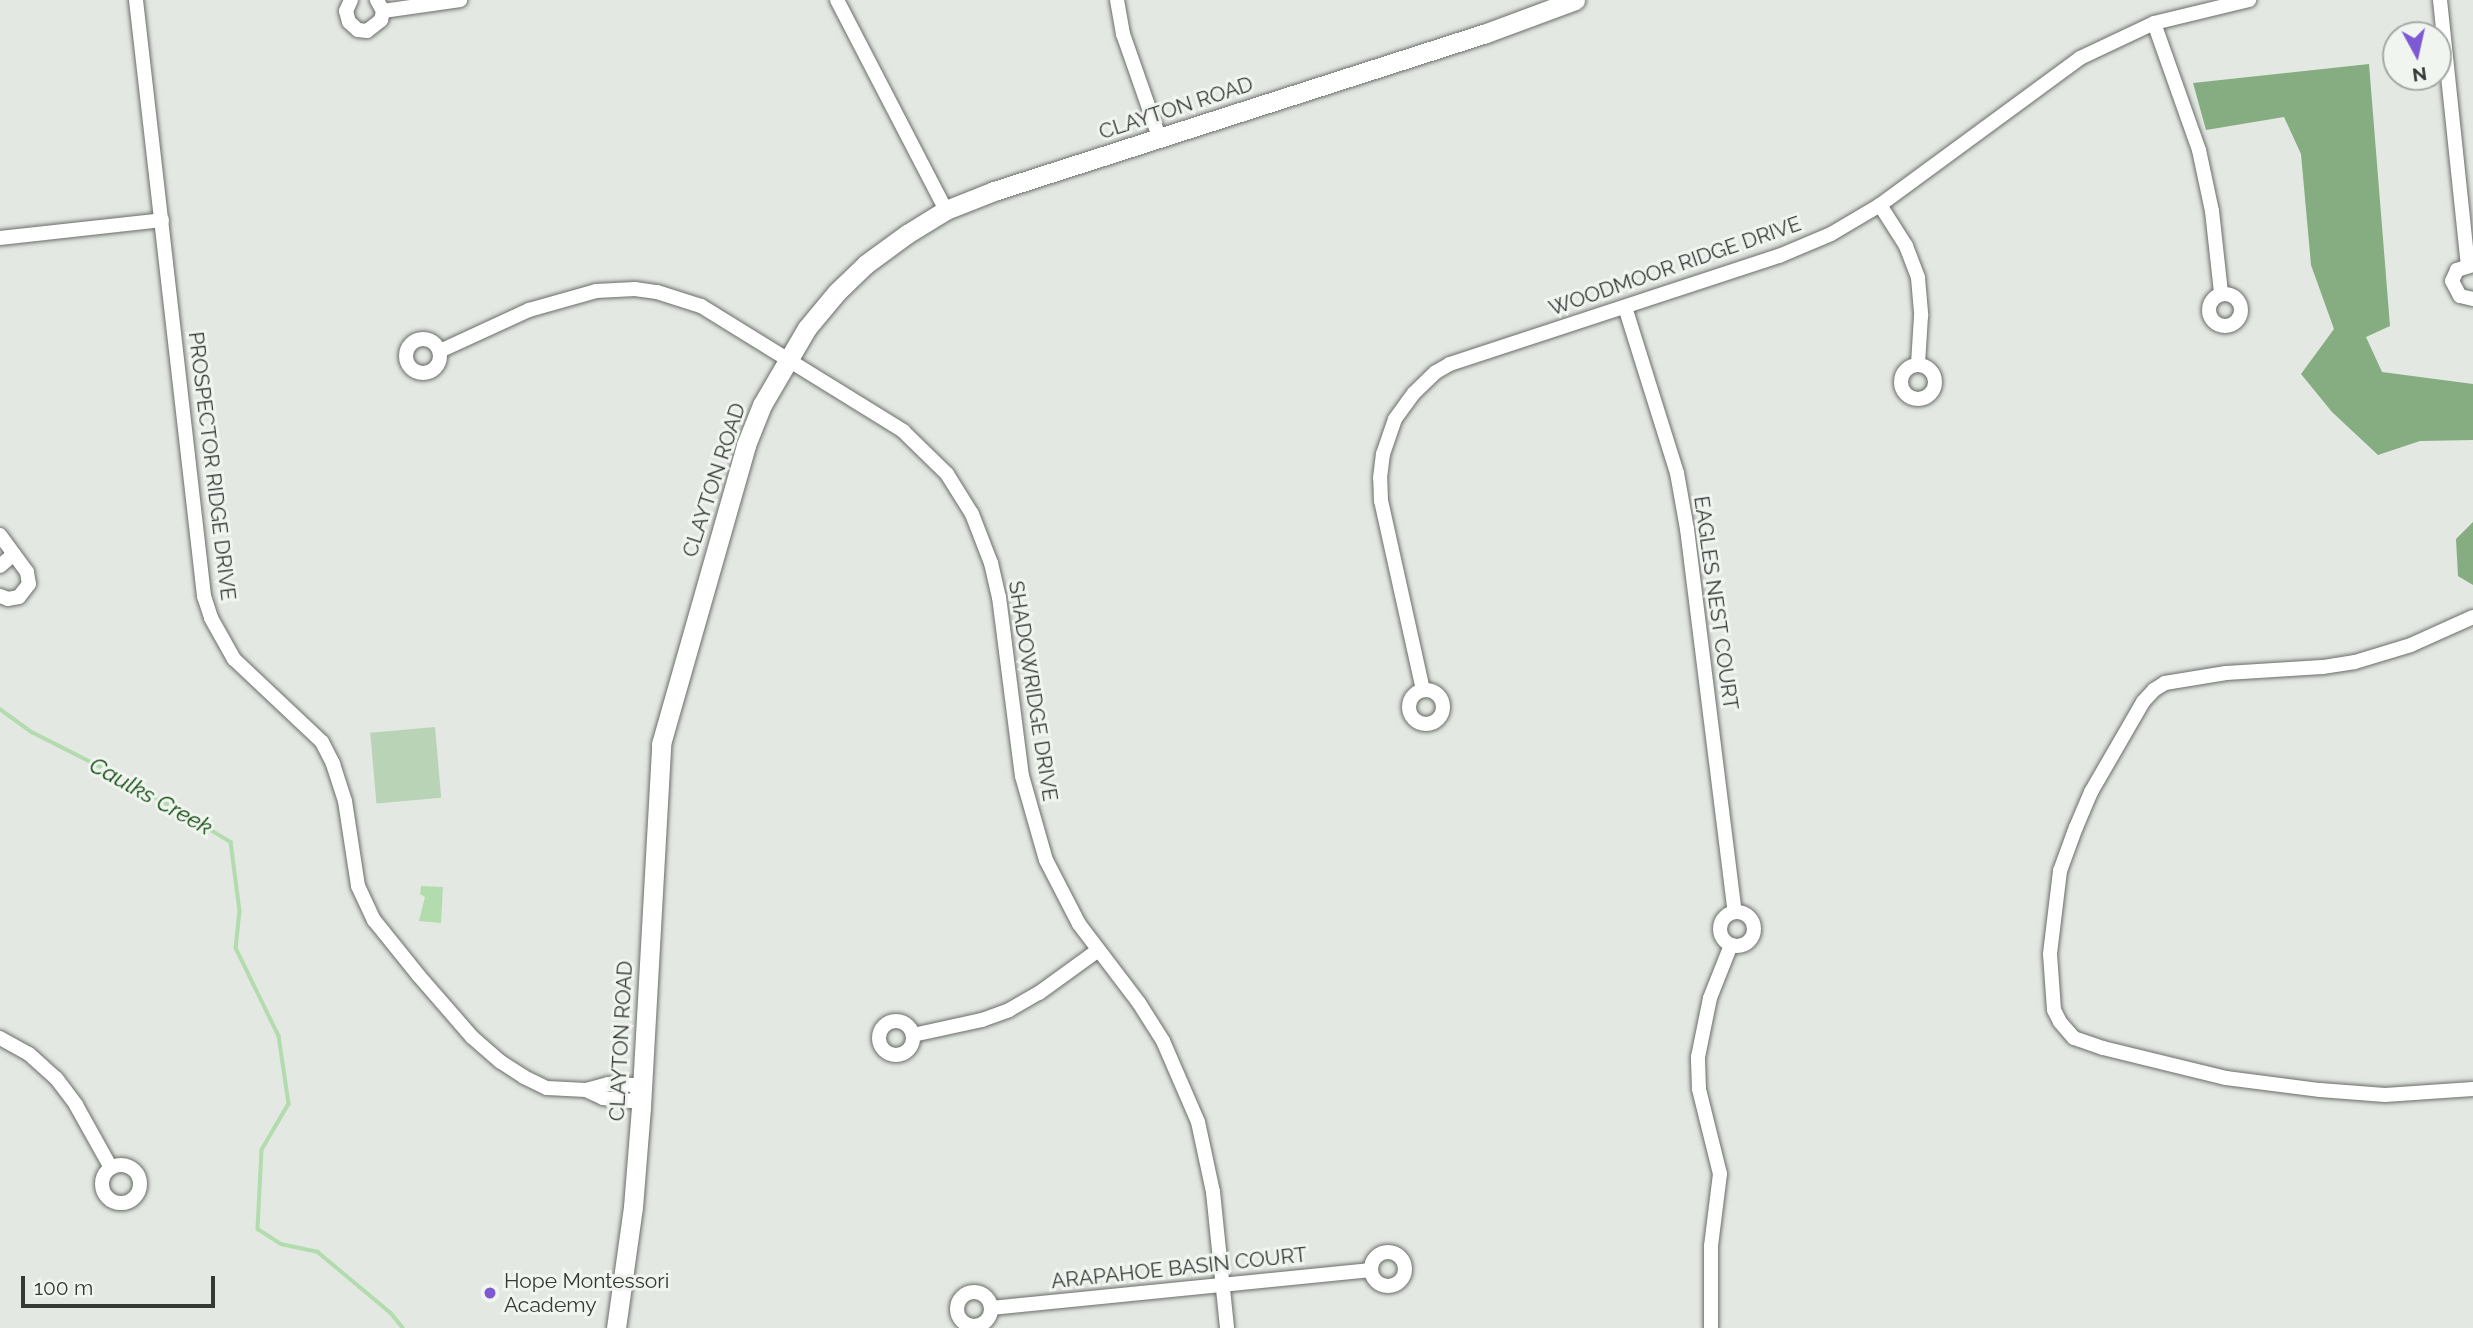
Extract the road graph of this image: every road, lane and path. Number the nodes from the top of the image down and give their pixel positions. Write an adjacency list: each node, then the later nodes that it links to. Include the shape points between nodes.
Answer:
1 (136, 0): 14 (street, PROSPECTOR RIDGE DRIVE)
2 (352, 0): 9 (street, via 346,16 358,30 373,29 381,20)
3 (460, 0): 9 (street)
4 (837, 0): 13 (street)
5 (1117, 0): 11 (street)
6 (1574, 0): 11 (main road, CLAYTON ROAD, via 1486,33)
7 (2249, 0): 10 (street, WOODMOOR RIDGE DRIVE)
8 (2440, 0): 16 (street)
9 (380, 5)
10 (2154, 23): 12 (street, WOODMOOR RIDGE DRIVE, via 2080,58); 17 (street, via 2199,150 2212,211)
11 (1159, 137): 13 (main road, CLAYTON ROAD)
12 (1880, 205): 19 (street, WOODMOOR RIDGE DRIVE, via 1831,234 1779,256); 22 (street, via 1906,246 1918,278)
13 (946, 210): 21 (main road, CLAYTON ROAD, via 906,234 855,275)
14 (162, 220): 15 (street); 35 (street, PROSPECTOR RIDGE DRIVE, via 204,596 234,659 322,742 345,801 358,886 374,920 472,1037 501,1062 547,1088 633,1085)
15 (0, 238)
16 (2470, 265): 18 (street, via 2457,270 2453,286 2460,296)
17 (2221, 293)
18 (2473, 299)
19 (1625, 307): 28 (street, WOODMOOR RIDGE DRIVE, via 1450,364 1414,393 1395,419 1383,454 1381,501); 29 (street, EAGLES NEST COURT, via 1677,473 1688,529)
20 (442, 351): 21 (street, SHADOWRIDGE DRIVE, via 529,310 596,291 635,289 701,306)
21 (787, 359): 31 (street, SHADOWRIDGE DRIVE, via 915,441 947,474 972,514 999,597 1022,776 1033,823 1061,894); 35 (main road, CLAYTON ROAD, via 746,445 661,744)
22 (1919, 365)
23 (0, 535): 24 (street)
24 (14, 554): 25 (street); 26 (street, via 27,572 28,588 13,599)
25 (0, 566)
26 (0, 596)
27 (2473, 617): 34 (street, via 2411,645 2355,662 2226,673 2165,683 2154,690 2091,792 2060,871 2052,928 2054,1010 2074,1038 2226,1078 2385,1095)
28 (1423, 690)
29 (1735, 912): 30 (street, EAGLES NEST COURT, via 1720,924 1721,934); 30 (street, EAGLES NEST COURT, via 1745,914 1754,928 1747,942)
30 (1731, 945): 42 (street, EAGLES NEST COURT, via 1710,998 1698,1057 1699,1089 1720,1174 1711,1246)
31 (1097, 951): 32 (street, via 1009,1010); 38 (street, SHADOWRIDGE DRIVE, via 1163,1041 1191,1102 1209,1169)
32 (913, 1035)
33 (0, 1038): 36 (street, via 29,1054 56,1078)
34 (2473, 1089)
35 (642, 1094): 40 (main road, CLAYTON ROAD, via 633,1207)
36 (111, 1168)
37 (1371, 1270): 38 (street, ARAPAHOE BASIN COURT)
38 (1223, 1284): 39 (street, ARAPAHOE BASIN COURT); 41 (street, SHADOWRIDGE DRIVE)
39 (991, 1308)
40 (616, 1328)
41 (1227, 1328)
42 (1711, 1328)

